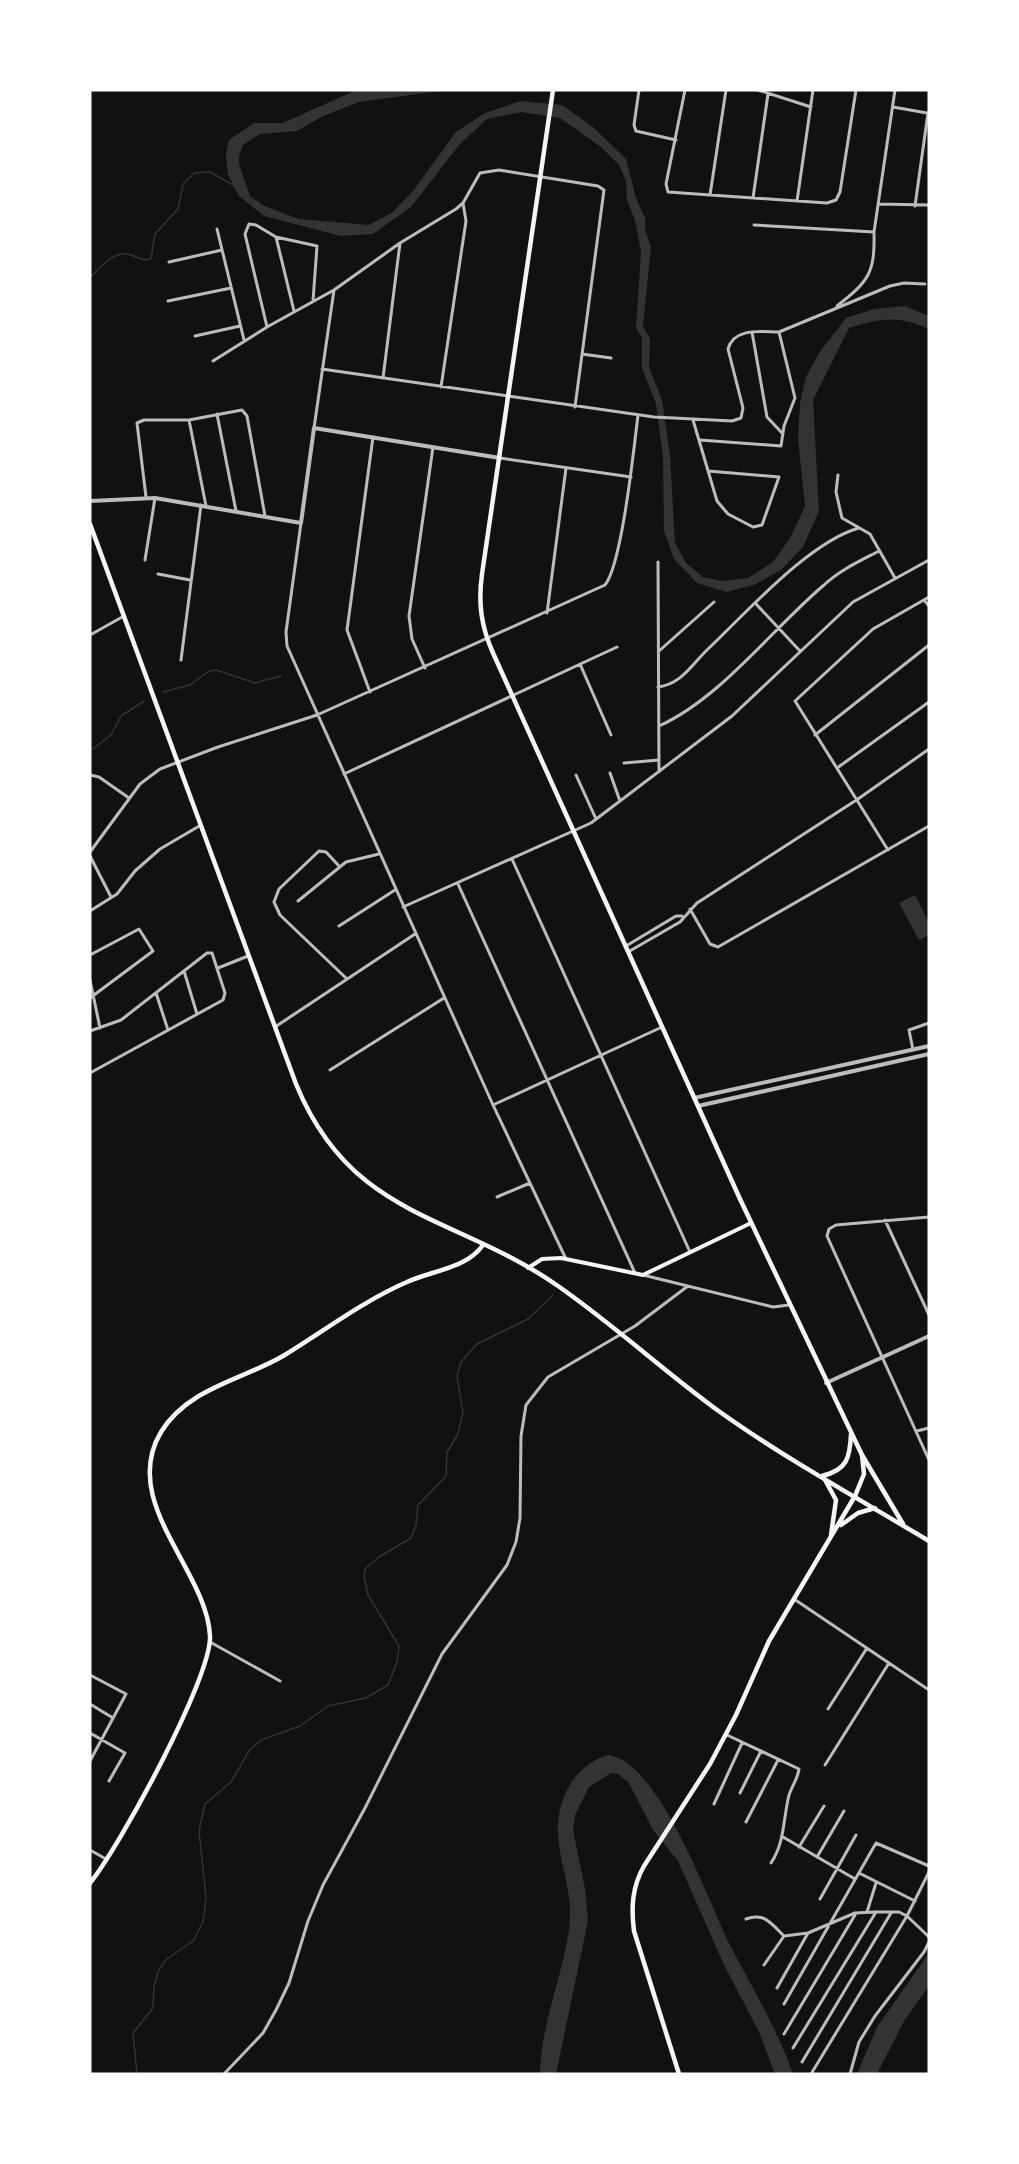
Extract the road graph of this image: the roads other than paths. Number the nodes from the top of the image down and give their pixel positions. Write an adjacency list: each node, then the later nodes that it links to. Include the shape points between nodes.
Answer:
1 (553, 90): 14 (main road)
2 (639, 90): 13 (street, via 636,131)
3 (685, 90): 13 (street)
4 (726, 90): 15 (street)
5 (758, 90): 9 (street)
6 (813, 90): 10 (street)
7 (856, 90): 17 (street, via 836,200 826,204)
8 (895, 90): 11 (street)
9 (768, 94): 10 (street); 16 (street)
10 (811, 107): 17 (street)
11 (893, 107): 12 (street); 19 (street)
12 (928, 113): 21 (street)
13 (676, 140): 15 (street, via 667,190)
14 (541, 177): 18 (street, via 484,171 476,177); 42 (street, via 601,186 605,193); 48 (main road)
15 (710, 195): 16 (street)
16 (753, 198): 17 (street)
17 (797, 201)
18 (463, 203): 26 (street); 47 (street, via 466,221)
19 (878, 204): 21 (street); 24 (street)
20 (929, 205): 21 (street)
21 (915, 206)
22 (754, 225): 24 (street)
23 (217, 229): 27 (street)
24 (874, 232): 34 (street, via 875,255 866,281)
25 (276, 237): 33 (street, via 317,246); 35 (street); 37 (street, via 253,224 246,227)
26 (400, 243): 31 (street); 46 (street)
27 (222, 250): 28 (street); 30 (street)
28 (169, 262)
29 (925, 284): 34 (street, via 896,284)
30 (231, 288): 32 (street); 36 (street)
31 (334, 290): 33 (street); 45 (street)
32 (168, 301)
33 (313, 301): 35 (street)
34 (832, 309): 39 (street)
35 (294, 311): 37 (street)
36 (240, 326): 40 (street); 41 (street)
37 (267, 327): 41 (street)
38 (752, 332): 39 (street); 53 (street, via 735,337 728,346 742,398 741,417 732,421); 55 (street, via 767,417)
39 (780, 332): 55 (street, via 795,398)
40 (195, 336)
41 (244, 340): 44 (street)
42 (582, 354): 43 (street); 49 (street)
43 (611, 358)
44 (213, 362)
45 (322, 369): 46 (street); 54 (street)
46 (383, 378): 47 (street)
47 (441, 387): 48 (street)
48 (510, 398): 49 (street); 59 (main road)
49 (575, 406): 51 (street)
50 (217, 414): 52 (street); 68 (street); 69 (street, via 244,411)
51 (638, 415): 53 (street); 63 (street)
52 (189, 420): 64 (street, via 137,423); 67 (street)
53 (693, 420): 57 (street)
54 (314, 428): 56 (street); 70 (street)
55 (782, 433): 57 (street, via 781,446)
56 (373, 437): 58 (street); 98 (street, via 347,630)
57 (699, 440): 61 (street)
58 (433, 447): 59 (street); 96 (street, via 408,616)
59 (500, 458): 60 (street); 89 (main road, via 480,593)
60 (566, 468): 63 (street); 85 (street)
61 (708, 471): 61 (street, via 721,507 757,528 765,520 779,477)
62 (838, 474): 72 (street, via 839,511 847,522)
63 (631, 477): 85 (street, via 610,578 602,587)
64 (146, 497): 65 (street); 66 (street)
65 (155, 498): 67 (street); 74 (street)
66 (90, 501)
67 (203, 505): 68 (street); 79 (street)
68 (236, 511): 69 (street)
69 (266, 516): 70 (street)
70 (301, 523): 101 (street, via 285,637)
71 (90, 524): 86 (main road)
72 (859, 528): 73 (street, via 870,534); 83 (street, via 814,552)
73 (879, 551): 78 (street); 87 (street, via 834,577)
74 (145, 560)
75 (929, 560): 78 (street)
76 (658, 562): 92 (street)
77 (158, 574): 79 (street)
78 (894, 578): 93 (street, via 853,602)
79 (190, 579): 94 (street)
80 (929, 597): 81 (street)
81 (924, 600): 84 (street); 104 (street, via 873,629 795,702)
82 (714, 602): 92 (street)
83 (756, 604): 87 (street); 97 (street, via 682,678)
84 (929, 606)
85 (547, 613): 89 (street)
86 (124, 616): 88 (street); 107 (main road)
87 (778, 628): 93 (street); 102 (street, via 693,706)
88 (90, 635)
89 (487, 640): 96 (street); 99 (main road)
90 (929, 645): 104 (street)
91 (617, 647): 95 (street)
92 (658, 651): 97 (street)
93 (800, 651): 110 (street, via 732,716)
94 (181, 660)
95 (580, 664): 99 (street); 103 (street)
96 (424, 668): 98 (street)
97 (658, 687): 102 (street)
98 (370, 692): 101 (street)
99 (513, 696): 112 (street); 121 (main road)
100 (929, 702): 109 (street)
101 (317, 715): 107 (street); 112 (street)
102 (659, 726): 106 (street)
103 (611, 735)
104 (815, 735): 109 (street)
105 (929, 749): 116 (street)
106 (659, 760): 108 (street); 110 (street)
107 (177, 761): 115 (street, via 148,777); 119 (main road)
108 (624, 763)
109 (837, 768): 116 (street)
110 (659, 772): 117 (street)
111 (610, 773): 117 (street)
112 (344, 774): 124 (street)
113 (90, 775): 115 (street)
114 (576, 775): 118 (street)
115 (130, 798): 123 (street)
116 (858, 799): 122 (street); 133 (street)
117 (620, 801): 118 (street)
118 (596, 819): 121 (street)
119 (202, 825): 130 (street, via 160,849); 141 (main road)
120 (929, 826): 122 (street)
121 (573, 831): 125 (street); 138 (main road)
122 (888, 850): 133 (street, via 718,947 710,944)
123 (90, 853): 126 (street)
124 (379, 854): 127 (street); 129 (street)
125 (512, 859): 128 (street); 159 (street)
126 (92, 865): 130 (street)
127 (339, 866): 131 (street); 144 (street, via 320,851 279,889 274,902 280,915)
128 (458, 884): 132 (street); 164 (street)
129 (395, 890): 132 (street); 136 (street)
130 (112, 898): 134 (street)
131 (298, 901)
132 (403, 907): 137 (street)
133 (690, 909): 135 (street)
134 (90, 911)
135 (682, 916): 138 (street); 139 (street, via 680,922)
136 (339, 926)
137 (415, 934): 144 (street); 148 (street)
138 (625, 947): 139 (main road)
139 (628, 952): 152 (main road)
140 (90, 955): 147 (street, via 139,928 153,951)
141 (250, 956): 142 (street); 151 (main road)
142 (217, 968): 143 (street, via 210,952); 149 (street, via 225,997)
143 (184, 971): 146 (street); 149 (street)
144 (346, 978): 151 (street)
145 (90, 980): 147 (street)
146 (156, 993): 153 (street, via 116,1023); 154 (street)
147 (92, 997): 153 (street)
148 (444, 998): 161 (street); 168 (street)
149 (197, 1014): 154 (street)
150 (929, 1023): 157 (street, via 910,1028)
151 (275, 1027): 175 (main road, via 303,1100 341,1158 365,1182 390,1199)
152 (662, 1027): 159 (street); 167 (main road)
153 (100, 1028): 155 (street)
154 (168, 1030): 162 (street)
155 (90, 1031)
156 (929, 1046): 157 (street)
157 (913, 1050): 160 (street)
158 (929, 1054): 163 (street)
159 (601, 1055): 164 (street); 176 (street)
160 (836, 1067): 163 (street); 165 (street)
161 (330, 1070)
162 (90, 1073)
163 (838, 1074): 166 (street)
164 (547, 1080): 168 (street); 179 (street)
165 (758, 1084): 166 (street); 167 (street)
166 (760, 1092): 169 (street)
167 (694, 1098): 169 (main road)
168 (493, 1104): 170 (street)
169 (698, 1106): 174 (main road)
170 (530, 1184): 171 (street); 177 (street)
171 (497, 1197)
172 (929, 1217): 173 (street)
173 (885, 1220): 183 (street); 186 (street, via 829,1229 829,1241)
174 (751, 1223): 176 (main road); 182 (main road)
175 (483, 1245): 178 (main road); 201 (main road, via 468,1260 407,1282 274,1361 202,1394 166,1425 152,1458 153,1498 203,1608)
176 (690, 1252): 180 (main road)
177 (566, 1259): 178 (main road, via 542,1259); 179 (main road)
178 (528, 1268): 184 (main road, via 572,1296)
179 (634, 1273): 180 (main road)
180 (643, 1275): 181 (street)
181 (688, 1286): 182 (street, via 773,1307); 184 (street)
182 (789, 1305): 187 (main road)
183 (929, 1315)
184 (621, 1335): 193 (main road, via 722,1413); 257 (street, via 548,1377 526,1405 521,1436 520,1518 507,1565 442,1654 323,1885 289,1983 269,2023)
185 (929, 1336): 186 (street)
186 (882, 1358): 187 (street); 189 (street)
187 (826, 1383): 190 (main road)
188 (929, 1428): 189 (street)
189 (917, 1431): 192 (street)
190 (851, 1434): 191 (main road); 193 (main road, via 846,1464)
191 (862, 1455): 194 (main road, via 864,1474); 196 (main road)
192 (929, 1460)
193 (822, 1476): 194 (main road); 198 (main road, via 836,1500)
194 (855, 1496): 195 (main road); 197 (main road)
195 (875, 1508): 196 (main road); 197 (main road, via 855,1515)
196 (905, 1526): 199 (main road)
197 (836, 1529): 198 (main road)
198 (830, 1539): 200 (main road)
199 (929, 1540)
200 (794, 1599): 202 (street); 211 (main road, via 769,1641)
201 (210, 1642): 205 (street); 229 (main road, via 206,1663 187,1706)
202 (867, 1648): 203 (street); 208 (street)
203 (889, 1663): 206 (street); 217 (street)
204 (90, 1675): 209 (street, via 126,1694)
205 (279, 1682)
206 (929, 1690)
207 (90, 1704): 209 (street)
208 (828, 1709)
209 (113, 1718): 212 (street)
210 (90, 1733): 212 (street)
211 (727, 1735): 213 (street); 258 (main road, via 636,1882 632,1919 639,1951)
212 (102, 1740): 216 (street); 218 (street, via 125,1753)
213 (742, 1742): 214 (street); 220 (street)
214 (761, 1751): 215 (street); 219 (street)
215 (778, 1760): 223 (street); 225 (street, via 797,1766 799,1772 790,1792)
216 (90, 1761)
217 (825, 1765)
218 (109, 1781)
219 (740, 1793)
220 (714, 1804)
221 (824, 1806): 226 (street)
222 (844, 1811): 228 (street)
223 (746, 1822)
224 (856, 1835): 232 (street)
225 (783, 1837): 226 (street); 230 (street)
226 (799, 1847): 228 (street)
227 (90, 1850): 229 (street)
228 (817, 1857): 232 (street)
229 (108, 1860): 236 (main road)
230 (771, 1863)
231 (929, 1866): 234 (street, via 876,1843)
232 (837, 1868): 235 (street); 238 (street)
233 (929, 1872): 239 (street)
234 (859, 1873): 235 (street); 237 (street)
235 (855, 1879): 246 (street)
236 (90, 1883)
237 (876, 1883): 239 (street); 240 (street)
238 (820, 1899)
239 (915, 1901): 244 (street)
240 (867, 1912): 241 (street); 242 (street)
241 (876, 1912): 243 (street); 255 (street)
242 (855, 1913): 246 (street); 254 (street)
243 (891, 1913): 244 (street); 256 (street)
244 (907, 1916): 249 (street); 259 (street)
245 (746, 1919): 248 (street, via 764,1917)
246 (831, 1923): 247 (street); 253 (street)
247 (808, 1933): 248 (street); 252 (street)
248 (784, 1936): 251 (street)
249 (929, 1937)
250 (929, 1942): 260 (street, via 859,2042)
251 (764, 1965)
252 (777, 1988)
253 (784, 2004)
254 (784, 2034)
255 (793, 2048)
256 (802, 2062)
257 (224, 2074)
258 (679, 2074)
259 (811, 2074)
260 (850, 2074)

